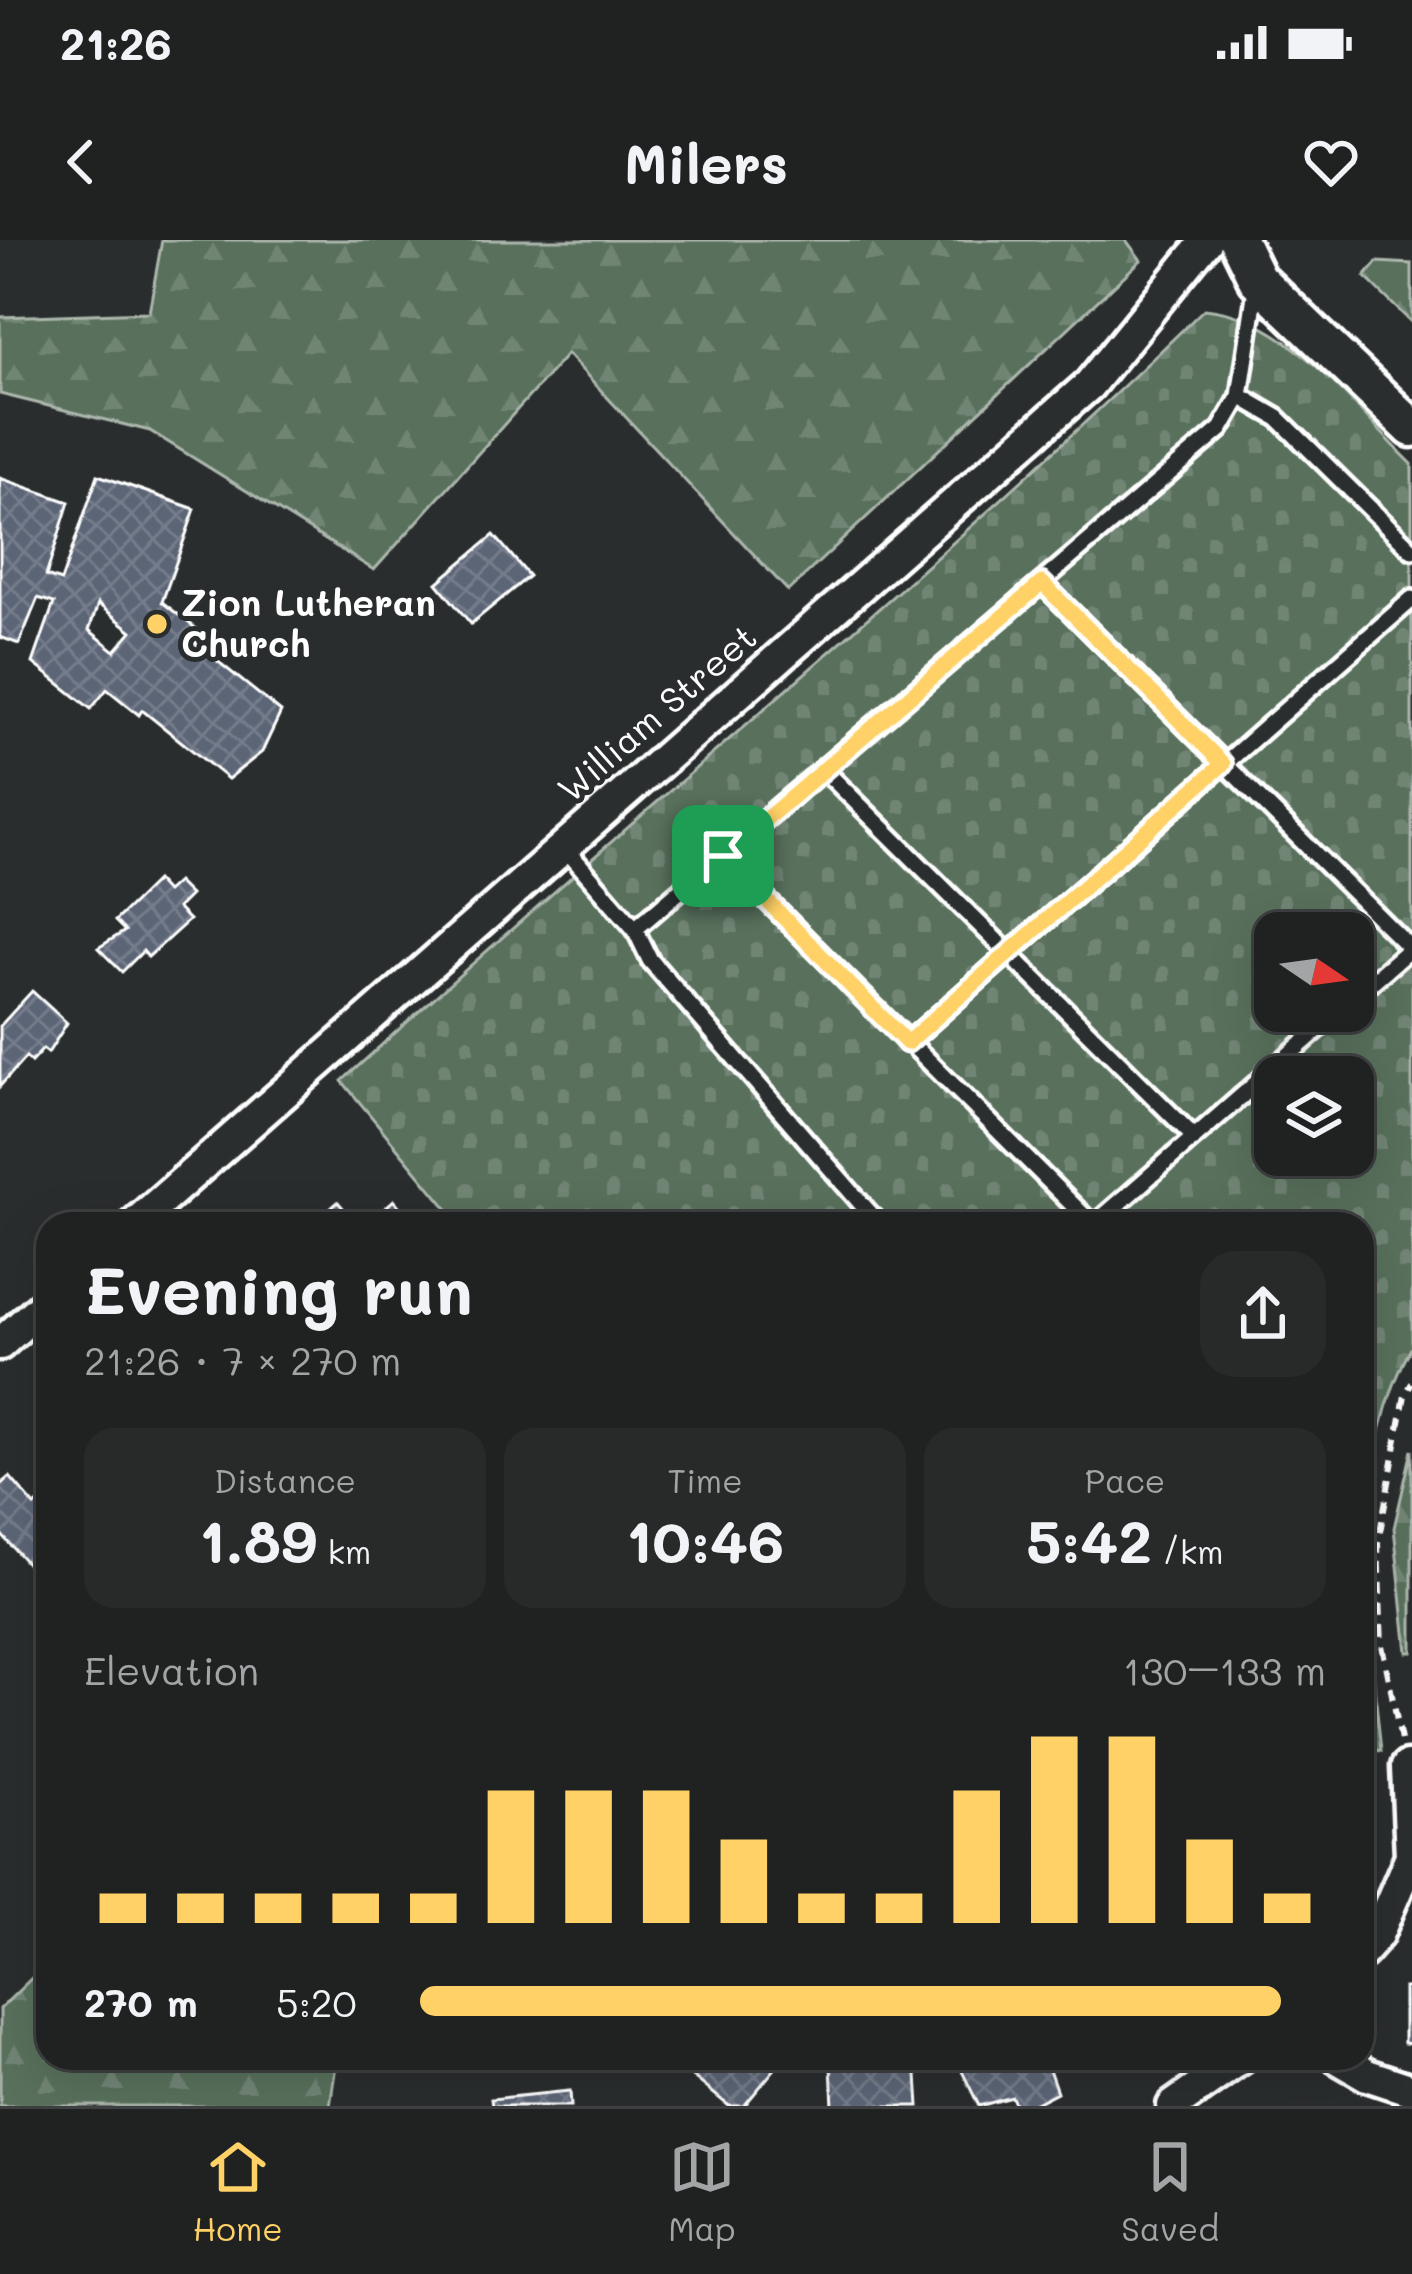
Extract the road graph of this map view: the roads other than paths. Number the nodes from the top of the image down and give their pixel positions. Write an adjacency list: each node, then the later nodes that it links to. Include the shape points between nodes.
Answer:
1 (1208, 240): 11 (street, William Street, via 1089,385)
2 (1238, 240): 3 (street)
3 (1257, 279): 4 (lane); 5 (street)
4 (1240, 396): 6 (lane, via 1278,418); 7 (lane, via 1221,429)
5 (1412, 428)
6 (1412, 550)
7 (1042, 583): 9 (lane); 10 (lane)
8 (1412, 599): 9 (lane)
9 (1223, 764): 14 (lane); 15 (lane)
10 (824, 770): 12 (lane); 15 (lane)
11 (565, 847): 13 (lane); 20 (street, William Street)
12 (723, 856): 13 (lane); 18 (lane)
13 (635, 928): 21 (lane, via 650,960)
14 (1411, 948): 16 (lane)
15 (1009, 952): 18 (lane); 19 (lane)
16 (1374, 980)
17 (1315, 1032): 19 (lane)
18 (907, 1043): 22 (lane)
19 (1194, 1137): 23 (lane)
20 (149, 1212)
21 (869, 1212)
22 (1082, 1212)
23 (1108, 1212)
24 (36, 1312): 25 (street)
25 (0, 1344)
26 (1406, 1767): 27 (street, via 1411,1856)
27 (1374, 1939)
28 (1224, 2070): 31 (street)
29 (1358, 2070): 30 (street)
30 (1412, 2090)
31 (1173, 2106)

